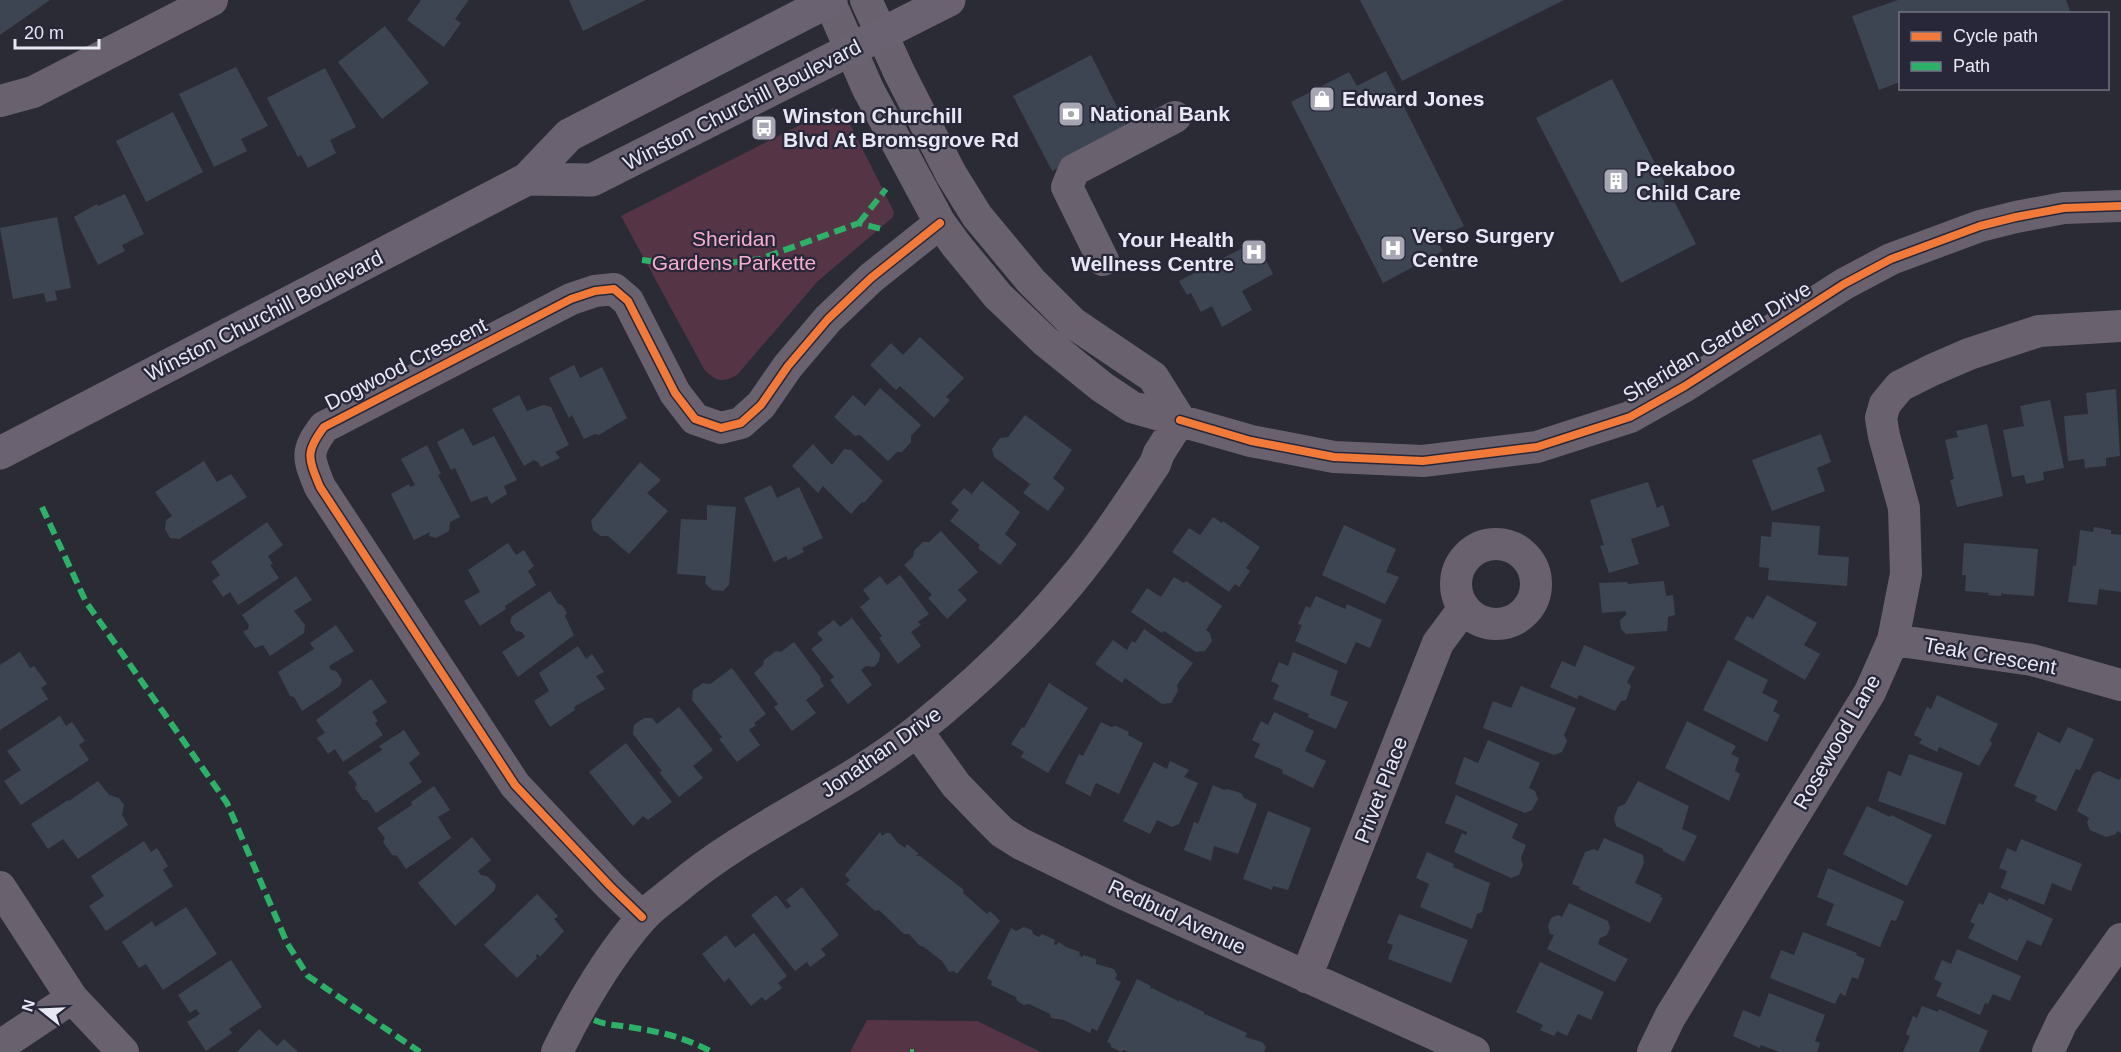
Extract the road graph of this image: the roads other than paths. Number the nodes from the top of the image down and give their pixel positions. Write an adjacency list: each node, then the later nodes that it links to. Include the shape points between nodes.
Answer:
1 (212, 0): 7 (street, via 33,92)
2 (830, 0): 6 (street, Sheridan Garden Drive); 9 (main road, Winston Churchill Boulevard, via 569,135)
3 (866, 0): 5 (street)
4 (949, 0): 5 (main road, Winston Churchill Boulevard)
5 (882, 34): 6 (main road, Winston Churchill Boulevard); 14 (street, via 946,164 977,216 1031,281 1073,323 1153,377)
6 (851, 50): 9 (main road, Winston Churchill Boulevard, via 592,180); 11 (street, Sheridan Garden Drive)
7 (0, 101)
8 (1175, 117): 12 (street, via 1074,170 1067,187)
9 (527, 179): 15 (main road, Winston Churchill Boulevard)
10 (2121, 206): 14 (street, Sheridan Garden Drive, via 2064,208 2016,217 1891,259 1630,417 1537,447 1423,461 1334,457 1251,441)
11 (940, 223): 14 (street, Sheridan Garden Drive, via 998,296 1071,363 1132,407); 21 (street, Dogwood Crescent, via 871,278 828,319 761,405 741,423 721,428 695,419 675,393 628,301 614,289 571,299 324,427 312,442 309,460 320,487 515,785)
12 (1103, 260)
13 (2121, 326): 17 (street, Rosewood Lane, via 2039,331 1969,354 1900,386 1885,404 1881,418 1884,436 1904,508 1906,574)
14 (1180, 420): 19 (street, Jonathan Drive, via 1155,464 1074,578 1033,625)
15 (0, 453)
16 (1464, 608): 23 (street, Privet Place, via 1438,643)
17 (1893, 640): 18 (street, Teak Crescent, via 2032,660); 29 (street, Rosewood Lane, via 1870,692 1670,1017)
18 (2121, 685)
19 (917, 731): 21 (street, Jonathan Drive, via 867,767 705,864); 23 (street, Redbud Avenue, via 956,784 1002,832)
20 (0, 887): 24 (street)
21 (642, 917): 27 (street, Jonathan Drive, via 594,983)
22 (2121, 939): 30 (street, via 2062,1022)
23 (1306, 977): 28 (street, Redbud Avenue)
24 (72, 998): 25 (street); 26 (street)
25 (0, 1046)
26 (123, 1052)
27 (557, 1052)
28 (1474, 1052)
29 (1653, 1052)
30 (2048, 1052)

